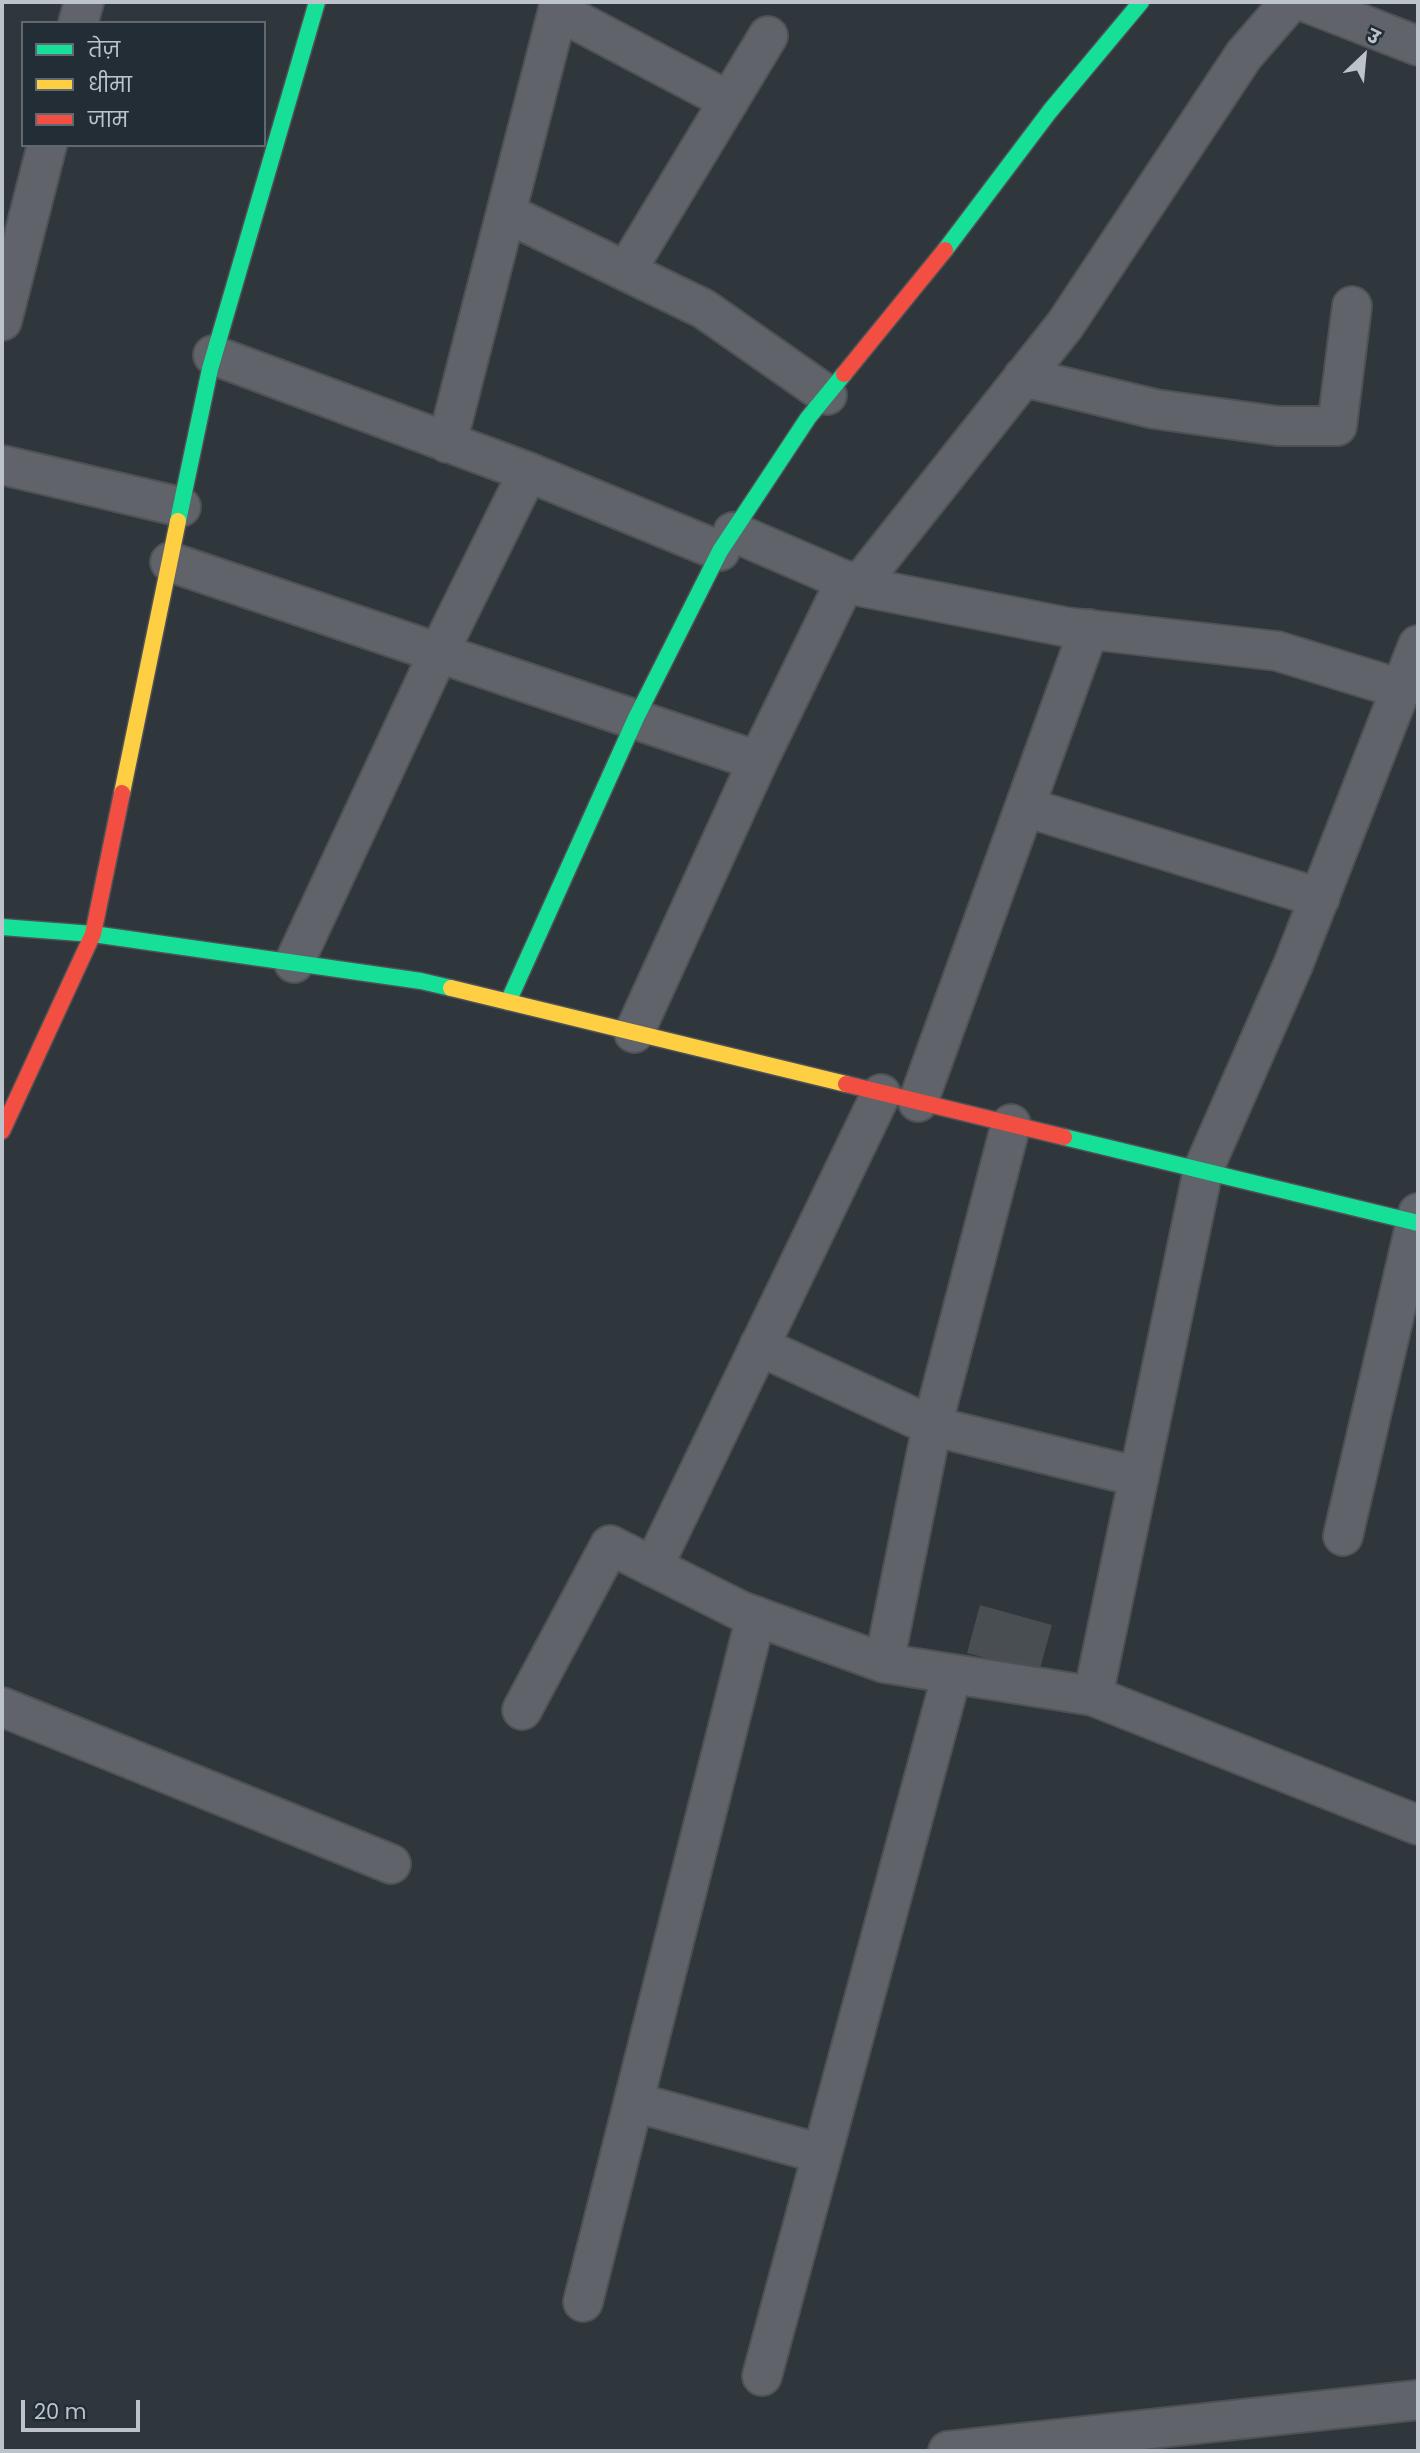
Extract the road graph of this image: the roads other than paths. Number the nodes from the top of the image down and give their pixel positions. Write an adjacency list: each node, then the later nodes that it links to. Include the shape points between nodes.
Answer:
1 (84, 2): 7 (street)
2 (317, 2): 17 (street)
3 (1141, 2): 19 (street)
4 (1290, 2): 18 (street, via 1244,55 1065,325)
5 (1305, 2): 9 (street)
6 (559, 6): 10 (street); 12 (street)
7 (79, 21)
8 (768, 36): 10 (street)
9 (1418, 46)
10 (729, 101): 14 (street)
11 (46, 147): 13 (street)
12 (506, 213): 14 (street); 20 (street)
13 (10, 257): 16 (street)
14 (626, 271): 19 (street, via 704,309)
15 (1352, 306): 18 (street, via 1337,426 1278,426 1155,409)
16 (2, 321)
17 (214, 355): 20 (street); 23 (street)
18 (1024, 377): 26 (street)
19 (827, 395): 24 (street)
20 (447, 443): 22 (street)
21 (2, 465): 23 (street)
22 (528, 471): 24 (street); 29 (street)
23 (181, 508): 25 (street)
24 (726, 541): 26 (street); 31 (street)
25 (170, 562): 29 (street); 36 (street)
26 (852, 583): 27 (street); 32 (street)
27 (1089, 629): 30 (street, via 1276,651); 33 (street)
28 (1418, 645): 30 (street)
29 (439, 652): 31 (street); 37 (street)
30 (1401, 689): 34 (street)
31 (636, 718): 32 (street); 38 (street)
32 (758, 761): 39 (street)
33 (1025, 807): 34 (street); 41 (street)
34 (1320, 898): 44 (street)
35 (2, 927): 36 (street)
36 (93, 934): 37 (street); 43 (street)
37 (294, 963): 38 (street, via 421,981)
38 (508, 1002): 39 (street)
39 (634, 1033): 40 (street)
40 (881, 1094): 41 (street); 46 (street)
41 (918, 1102): 42 (street)
42 (1011, 1124): 44 (street); 47 (street)
43 (2, 1131)
44 (1203, 1170): 45 (street); 48 (street)
45 (1417, 1219): 49 (street)
46 (760, 1346): 47 (street); 50 (street)
47 (932, 1426): 48 (street); 52 (street)
48 (1139, 1477): 54 (street)
49 (1343, 1536)
50 (653, 1567): 51 (street); 56 (street, via 610,1545)
51 (756, 1616): 52 (street); 59 (street)
52 (884, 1663): 53 (street)
53 (953, 1674): 54 (street); 60 (street)
54 (1093, 1696): 57 (street)
55 (2, 1707): 58 (street)
56 (522, 1710)
57 (1418, 1825)
58 (391, 1864)
59 (634, 2102): 60 (street); 61 (street)
60 (822, 2154): 62 (street)
61 (583, 2302)
62 (762, 2376)
63 (1418, 2400): 64 (street)
64 (948, 2451)

